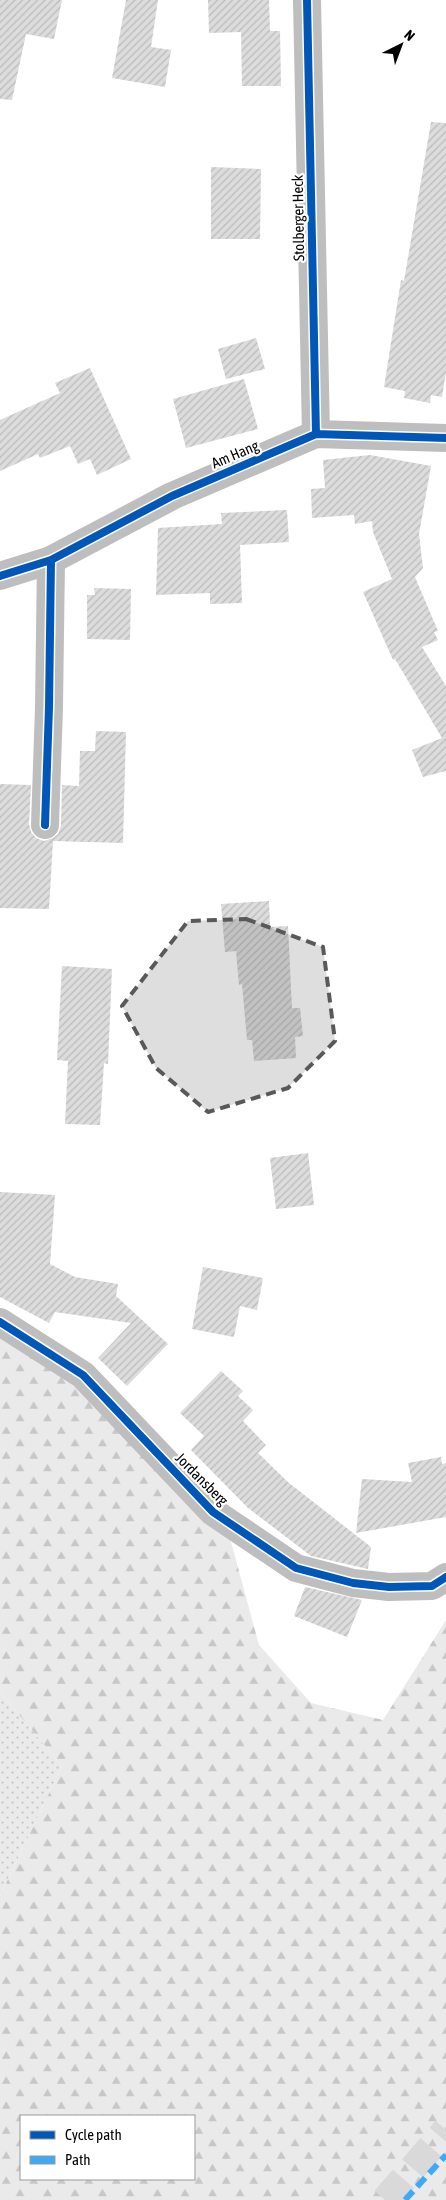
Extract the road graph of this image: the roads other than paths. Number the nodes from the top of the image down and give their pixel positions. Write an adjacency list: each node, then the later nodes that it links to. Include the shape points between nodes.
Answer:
1 (307, 0): 2 (street, Stolberger Heck)
2 (316, 434): 3 (street, Am Hang); 4 (street, Am Hang, via 172,496)
3 (446, 438)
4 (51, 560): 5 (street, Am Hang); 6 (street)
5 (0, 576)
6 (45, 825)
7 (0, 1322): 8 (street, Jordansberg, via 83,1375 213,1512 296,1568 352,1583 389,1587 432,1586)
8 (446, 1577)

